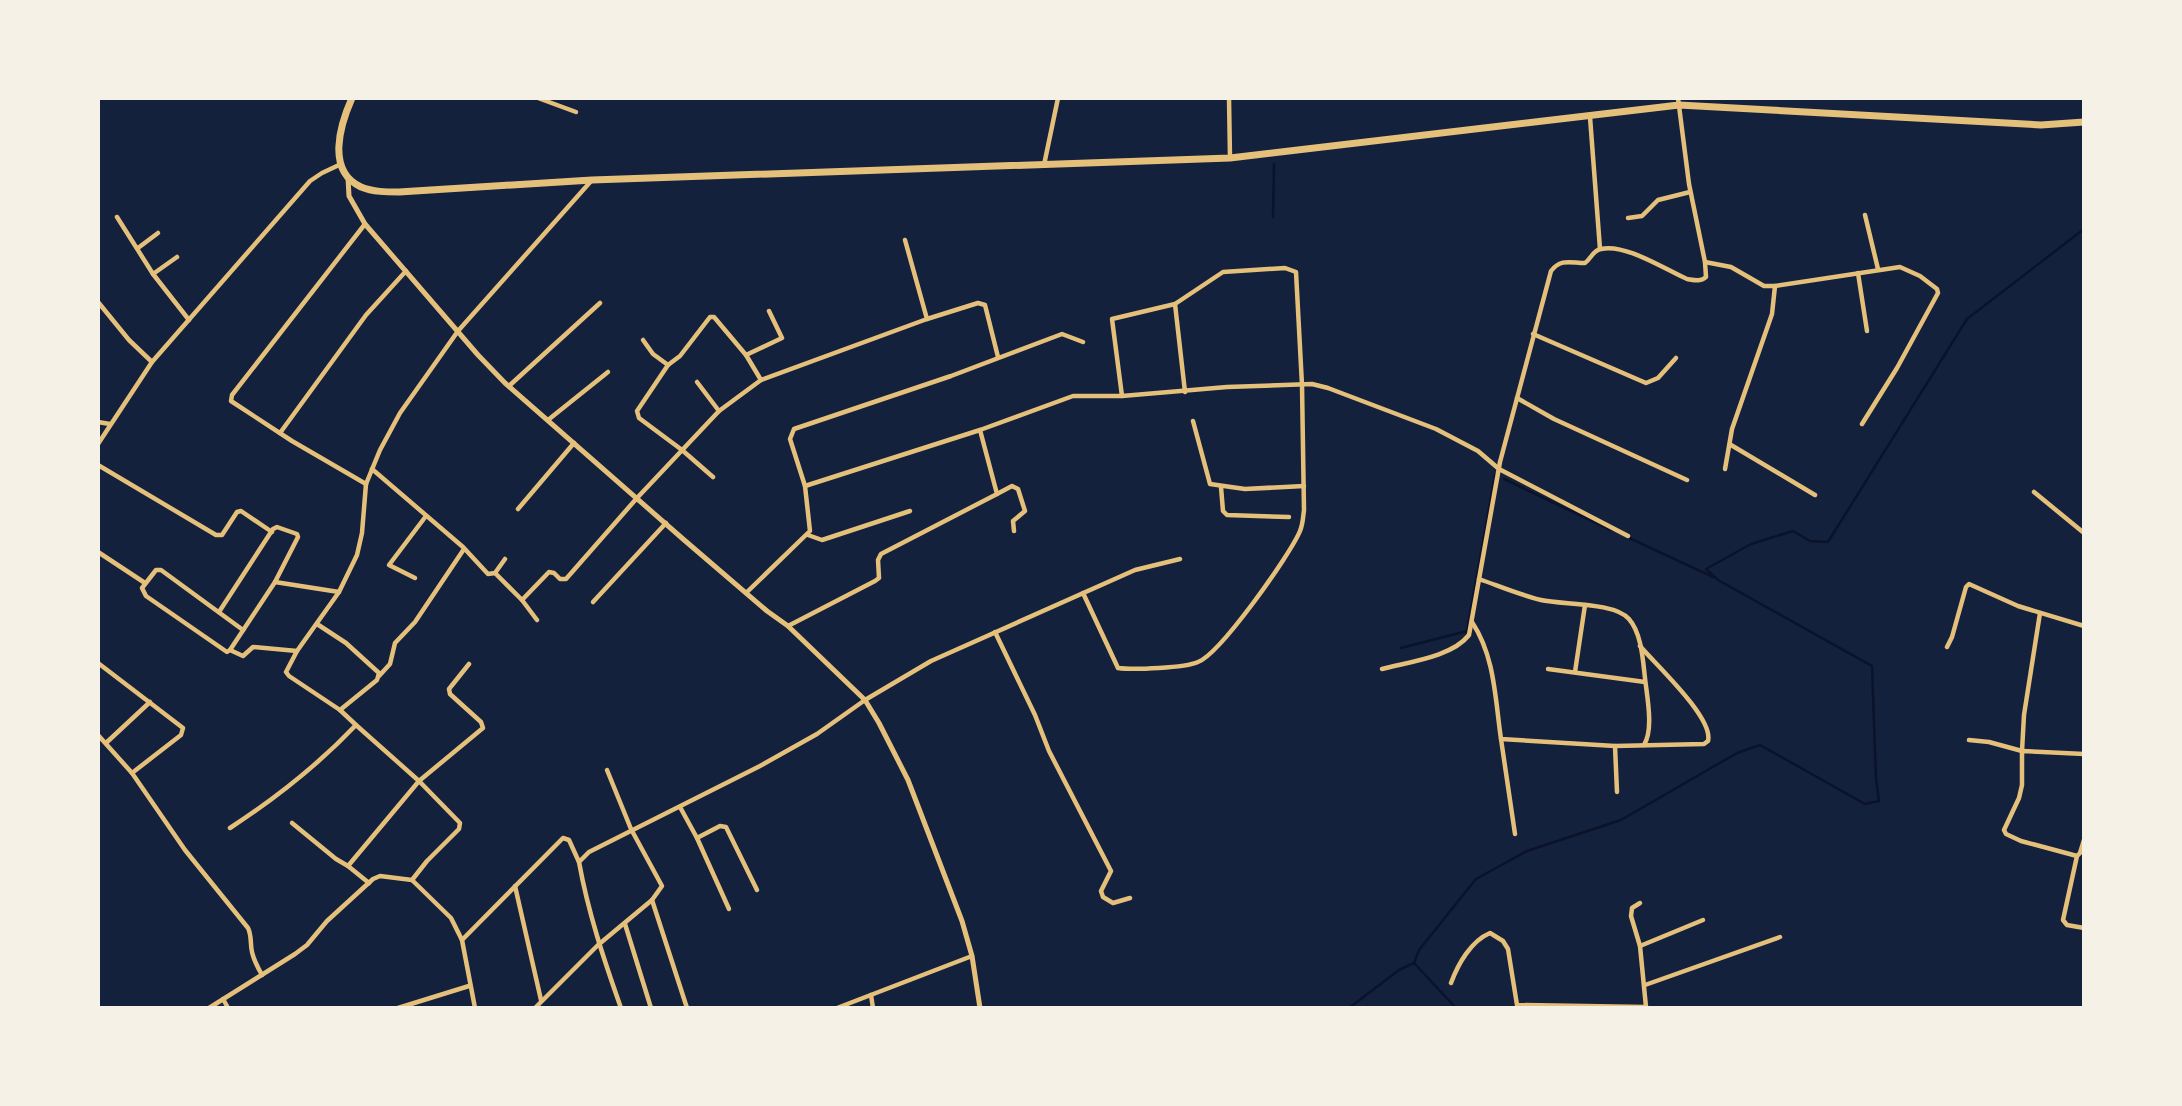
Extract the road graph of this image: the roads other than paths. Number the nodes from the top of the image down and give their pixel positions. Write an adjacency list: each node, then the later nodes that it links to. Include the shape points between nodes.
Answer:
1 (352, 98): 10 (highway, via 340,136)
2 (538, 98): 6 (street)
3 (1058, 98): 11 (street)
4 (1229, 98): 9 (street)
5 (1679, 102): 7 (highway); 8 (highway, via 2007,124); 14 (street)
6 (576, 112)
7 (1590, 117): 9 (highway); 22 (street)
8 (2084, 122)
9 (1230, 159): 11 (highway)
10 (339, 165): 12 (highway); 35 (street, via 310,181)
11 (1043, 166): 13 (highway)
12 (348, 178): 13 (highway, via 360,187 399,192); 18 (street, via 349,196)
13 (592, 180): 36 (street)
14 (1690, 192): 17 (street, via 1658,200 1642,216); 24 (street)
15 (1865, 215): 25 (street)
16 (117, 217): 21 (street)
17 (1628, 218)
18 (365, 224): 26 (street); 61 (street, via 231,398)
19 (158, 233): 21 (street)
20 (905, 240): 34 (street)
21 (138, 248): 28 (street)
22 (1600, 249): 24 (street, via 1631,254 1695,281 1706,276); 38 (street, via 1585,263 1562,262 1551,271)
23 (177, 257): 28 (street)
24 (1705, 262): 29 (street, via 1731,267 1764,286)
25 (1878, 269): 27 (street); 59 (street, via 1906,269 1932,284 1938,293)
26 (406, 271): 36 (street); 61 (street, via 366,315)
27 (1858, 272): 29 (street); 37 (street)
28 (153, 274): 35 (street)
29 (1775, 286): 64 (street, via 1772,314 1732,429)
30 (98, 302): 44 (street)
31 (600, 303): 50 (street)
32 (1175, 304): 49 (street, via 1223,272 1285,268 1296,272); 51 (street); 52 (street, via 1112,319)
33 (769, 311): 41 (street, via 782,338)
34 (927, 319): 42 (street, via 983,303); 47 (street)
35 (188, 320): 44 (street)
36 (458, 331): 50 (street); 67 (street, via 400,413)
37 (1867, 331)
38 (1533, 334): 43 (street, via 1646,383); 53 (street)
39 (643, 340): 45 (street)
40 (1083, 342): 42 (street, via 1062,334)
41 (746, 355): 45 (street, via 710,317); 47 (street)
42 (998, 357): 73 (street, via 794,429 790,439)
43 (1676, 358)
44 (152, 362): 58 (street)
45 (668, 365): 65 (street, via 636,414)
46 (608, 372): 55 (street)
47 (761, 380): 54 (street)
48 (697, 382): 54 (street)
49 (1302, 385): 51 (street); 68 (street, via 1328,388 1436,429 1478,451); 74 (street)
50 (509, 386): 55 (street)
51 (1185, 392): 52 (street)
52 (1122, 396): 60 (street, via 1073,396)
53 (1517, 398): 68 (street); 71 (street)
54 (719, 411): 65 (street)
55 (548, 420): 62 (street)
56 (1193, 421): 75 (street, via 1210,483)
57 (98, 422): 58 (street)
58 (110, 424): 63 (street)
59 (1862, 424)
60 (980, 430): 73 (street); 77 (street)
61 (280, 433): 72 (street)
62 (574, 443): 79 (street); 80 (street)
63 (98, 444)
64 (1731, 445): 69 (street); 78 (street)
65 (682, 450): 70 (street); 79 (street)
66 (98, 465): 85 (street, via 216,536 242,511)
67 (372, 469): 72 (street); 82 (street)
68 (1499, 469): 89 (street); 96 (street)
69 (1725, 469)
70 (713, 477)
71 (1687, 480)
72 (366, 484): 99 (street, via 357,555)
73 (805, 486): 88 (street)
74 (1304, 486): 75 (street); 101 (street, via 1302,528 1289,552 1256,599 1198,663 1118,668)
75 (1221, 487): 83 (street, via 1227,515)
76 (2034, 492): 87 (street)
77 (997, 494): 86 (street, via 1012,486 1018,489 1025,512 1013,521); 110 (street, via 881,554 875,581)
78 (1815, 495)
79 (637, 498): 84 (street); 102 (street, via 566,579 549,572)
80 (519, 509)
81 (910, 511): 88 (street, via 822,540)
82 (426, 516): 90 (street); 95 (street, via 389,565)
83 (1289, 517)
84 (666, 523): 100 (street); 103 (street)
85 (272, 531): 97 (street, via 276,527 298,537); 105 (street)
86 (1014, 531)
87 (2084, 533)
88 (808, 535): 100 (street)
89 (1628, 536)
90 (464, 549): 94 (street, via 488,574); 123 (street, via 415,622 395,643 392,659)
91 (98, 552): 98 (street)
92 (505, 559): 94 (street)
93 (1180, 559): 101 (street, via 1135,570)
94 (495, 573): 102 (street)
95 (415, 578)
96 (1479, 579): 104 (street, via 1541,600); 108 (street)
97 (275, 582): 99 (street); 112 (street)
98 (145, 583): 105 (street, via 161,570); 116 (street, via 142,592 146,596 225,651)
99 (339, 592): 109 (street)
100 (746, 593): 110 (street)
101 (1083, 593): 113 (street)
102 (522, 600): 107 (street)
103 (593, 601)
104 (1585, 605): 114 (street, via 1623,614 1636,631); 122 (street)
105 (219, 612): 112 (street)
106 (2040, 613): 111 (street); 115 (street, via 1968,584); 135 (street)
107 (537, 621)
108 (1471, 621): 120 (street, via 1462,644); 130 (street, via 1486,646)
109 (317, 624): 117 (street); 123 (street, via 346,643)
110 (788, 626): 125 (street)
111 (2084, 626)
112 (243, 630): 116 (street)
113 (995, 632): 125 (street, via 931,661); 155 (street, via 1111,871 1101,891 1103,897 1113,903)
114 (1640, 646): 124 (street); 133 (street, via 1697,710 1709,736 1704,744)
115 (1947, 647)
116 (230, 650): 117 (street, via 243,656 253,647)
117 (297, 651): 127 (street, via 288,667 289,676)
118 (98, 663): 126 (street)
119 (469, 664): 139 (street, via 449,689 450,694 483,728)
120 (1382, 669)
121 (1548, 669): 122 (street)
122 (1576, 672): 124 (street)
123 (379, 676): 127 (street)
124 (1645, 682): 133 (street, via 1648,734)
125 (865, 700): 141 (street, via 817,734); 166 (street, via 908,780)
126 (150, 702): 132 (street); 138 (street, via 180,724 183,732)
127 (340, 710): 128 (street)
128 (356, 724): 139 (street); 143 (street, via 325,757)
129 (98, 735): 132 (street)
130 (1501, 738): 134 (street); 145 (street)
131 (1969, 740): 135 (street)
132 (106, 743): 138 (street)
133 (1644, 744): 134 (street)
134 (1615, 746): 140 (street)
135 (2022, 751): 136 (street); 148 (street, via 2022,785 2005,832)
136 (2084, 754)
137 (607, 770): 144 (street)
138 (132, 773): 167 (street, via 185,850 248,928)
139 (419, 781): 150 (street); 151 (street, via 460,823)
140 (1617, 792)
141 (680, 807): 144 (street); 146 (street)
142 (292, 823): 150 (street)
143 (230, 828)
144 (631, 830): 149 (street); 156 (street, via 660,881)
145 (1515, 834)
146 (697, 838): 154 (street, via 720,825 726,827); 158 (street)
147 (2084, 839): 148 (street)
148 (2077, 856): 161 (street, via 2063,920)
149 (579, 862): 153 (street, via 569,839 563,838); 164 (street)
150 (348, 866): 152 (street)
151 (412, 880): 152 (street, via 380,876); 163 (street, via 452,918)
152 (369, 883): 167 (street, via 307,945)
153 (514, 885): 163 (street); 173 (street)
154 (757, 890)
155 (1130, 898)
156 (652, 900): 160 (street); 183 (street)
157 (1640, 903): 165 (street, via 1632,908 1631,916)
158 (729, 909)
159 (1703, 920): 165 (street)
160 (625, 923): 164 (street); 182 (street)
161 (2084, 928)
162 (1780, 937): 169 (street)
163 (462, 940): 170 (street)
164 (598, 945): 173 (street); 181 (street)
165 (1640, 946): 169 (street)
166 (972, 956): 171 (street); 186 (street)
167 (262, 975): 172 (street)
168 (1451, 983): 174 (street, via 1477,941 1494,934 1508,948)
169 (1645, 985): 175 (street)
170 (469, 986): 178 (street); 179 (street)
171 (871, 995): 184 (street); 185 (street)
172 (223, 999): 176 (street); 177 (street)
173 (541, 1000): 180 (street)
174 (1515, 1006): 175 (street)
175 (1646, 1007)
176 (209, 1008)
177 (228, 1008)
178 (398, 1008)
179 (474, 1008)
180 (535, 1008)
181 (621, 1008)
182 (651, 1008)
183 (687, 1008)
184 (837, 1008)
185 (873, 1008)
186 (980, 1008)

